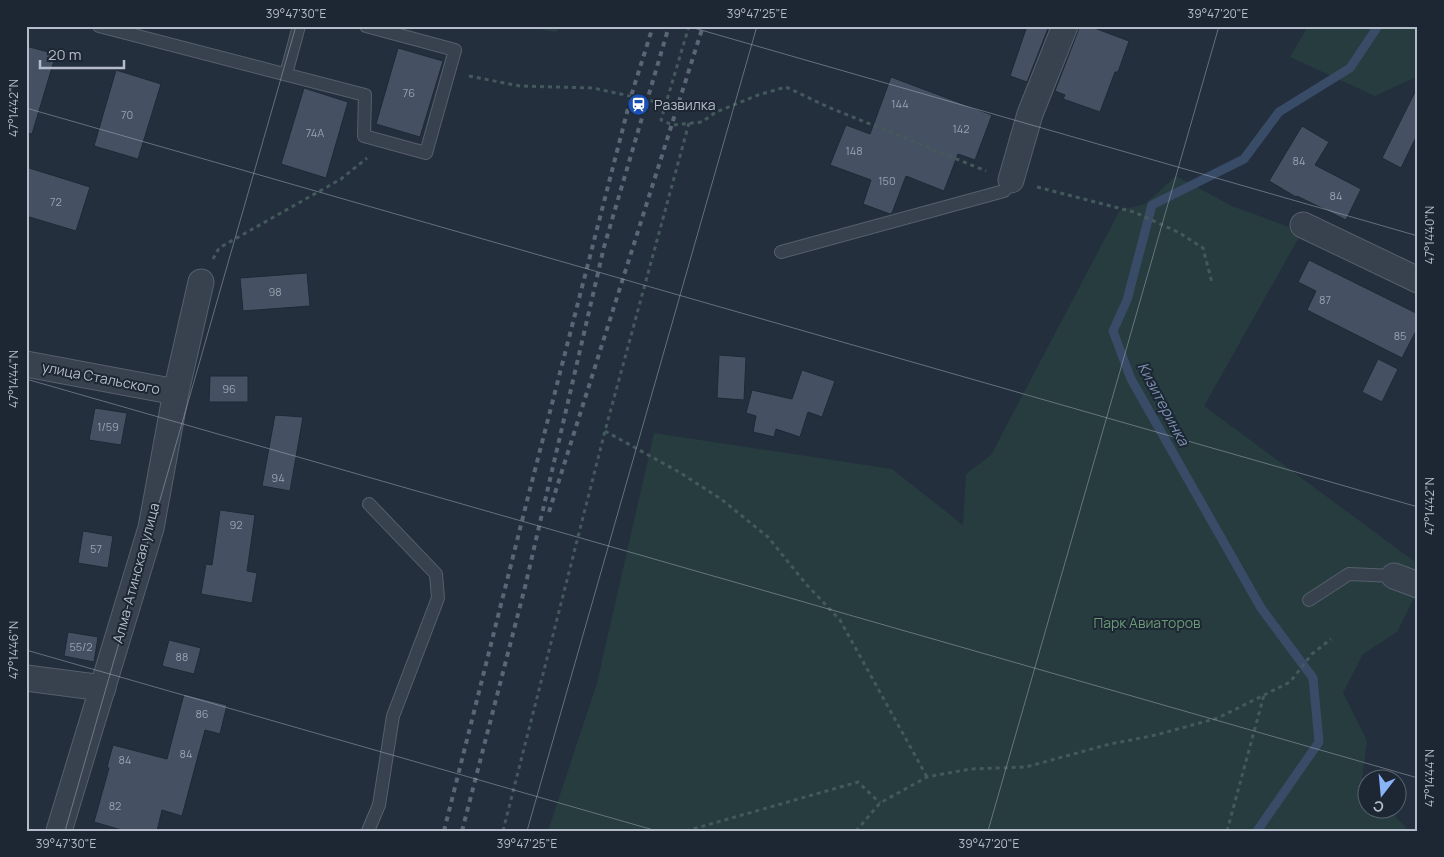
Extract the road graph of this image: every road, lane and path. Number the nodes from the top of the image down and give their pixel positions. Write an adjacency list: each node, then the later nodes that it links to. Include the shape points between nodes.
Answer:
1 (99, 26): 8 (lane)
2 (299, 26): 8 (lane)
3 (366, 26): 6 (lane)
4 (689, 26): 9 (path)
5 (1065, 26): 12 (street, via 1030,114)
6 (389, 29): 7 (lane, via 456,50)
7 (449, 72): 9 (path, via 520,86 593,88); 11 (lane, via 426,153)
8 (286, 74): 11 (lane, via 365,95 364,136)
9 (666, 104): 10 (path, via 661,120 673,125)
10 (689, 123): 12 (path, via 702,122 716,112 786,87); 20 (path)
11 (386, 142): 16 (path, via 341,179 219,248)
12 (1011, 180): 14 (lane, via 1004,191); 17 (path, via 1134,212 1178,232 1203,248)
13 (1303, 225): 15 (street)
14 (781, 252)
15 (1418, 280)
16 (201, 282): 19 (street, Алма-Атинская улица)
17 (1212, 283)
18 (26, 364): 19 (street, улица Стальского)
19 (176, 392): 27 (street, Алма-Атинская улица, via 151,528)
20 (605, 431): 29 (path, via 722,499 768,538 840,620); 34 (path)
21 (369, 504): 33 (lane, via 436,574 438,598 393,716 379,805)
22 (1394, 576): 23 (street); 24 (lane, via 1349,574)
23 (1418, 585)
24 (1309, 600)
25 (1331, 638): 28 (path, via 1312,654 1290,682)
26 (26, 678): 27 (street)
27 (103, 688): 32 (street, Алма-Атинская улица)
28 (1264, 695): 29 (path, via 1218,718 1026,767 970,769); 38 (path)
29 (928, 777): 30 (path)
30 (880, 804): 31 (path); 35 (path, via 858,782)
31 (858, 826): 36 (path); 37 (path)
32 (59, 831)
33 (368, 831)
34 (503, 831)
35 (686, 831)
36 (856, 831)
37 (861, 831)
38 (1227, 831)

